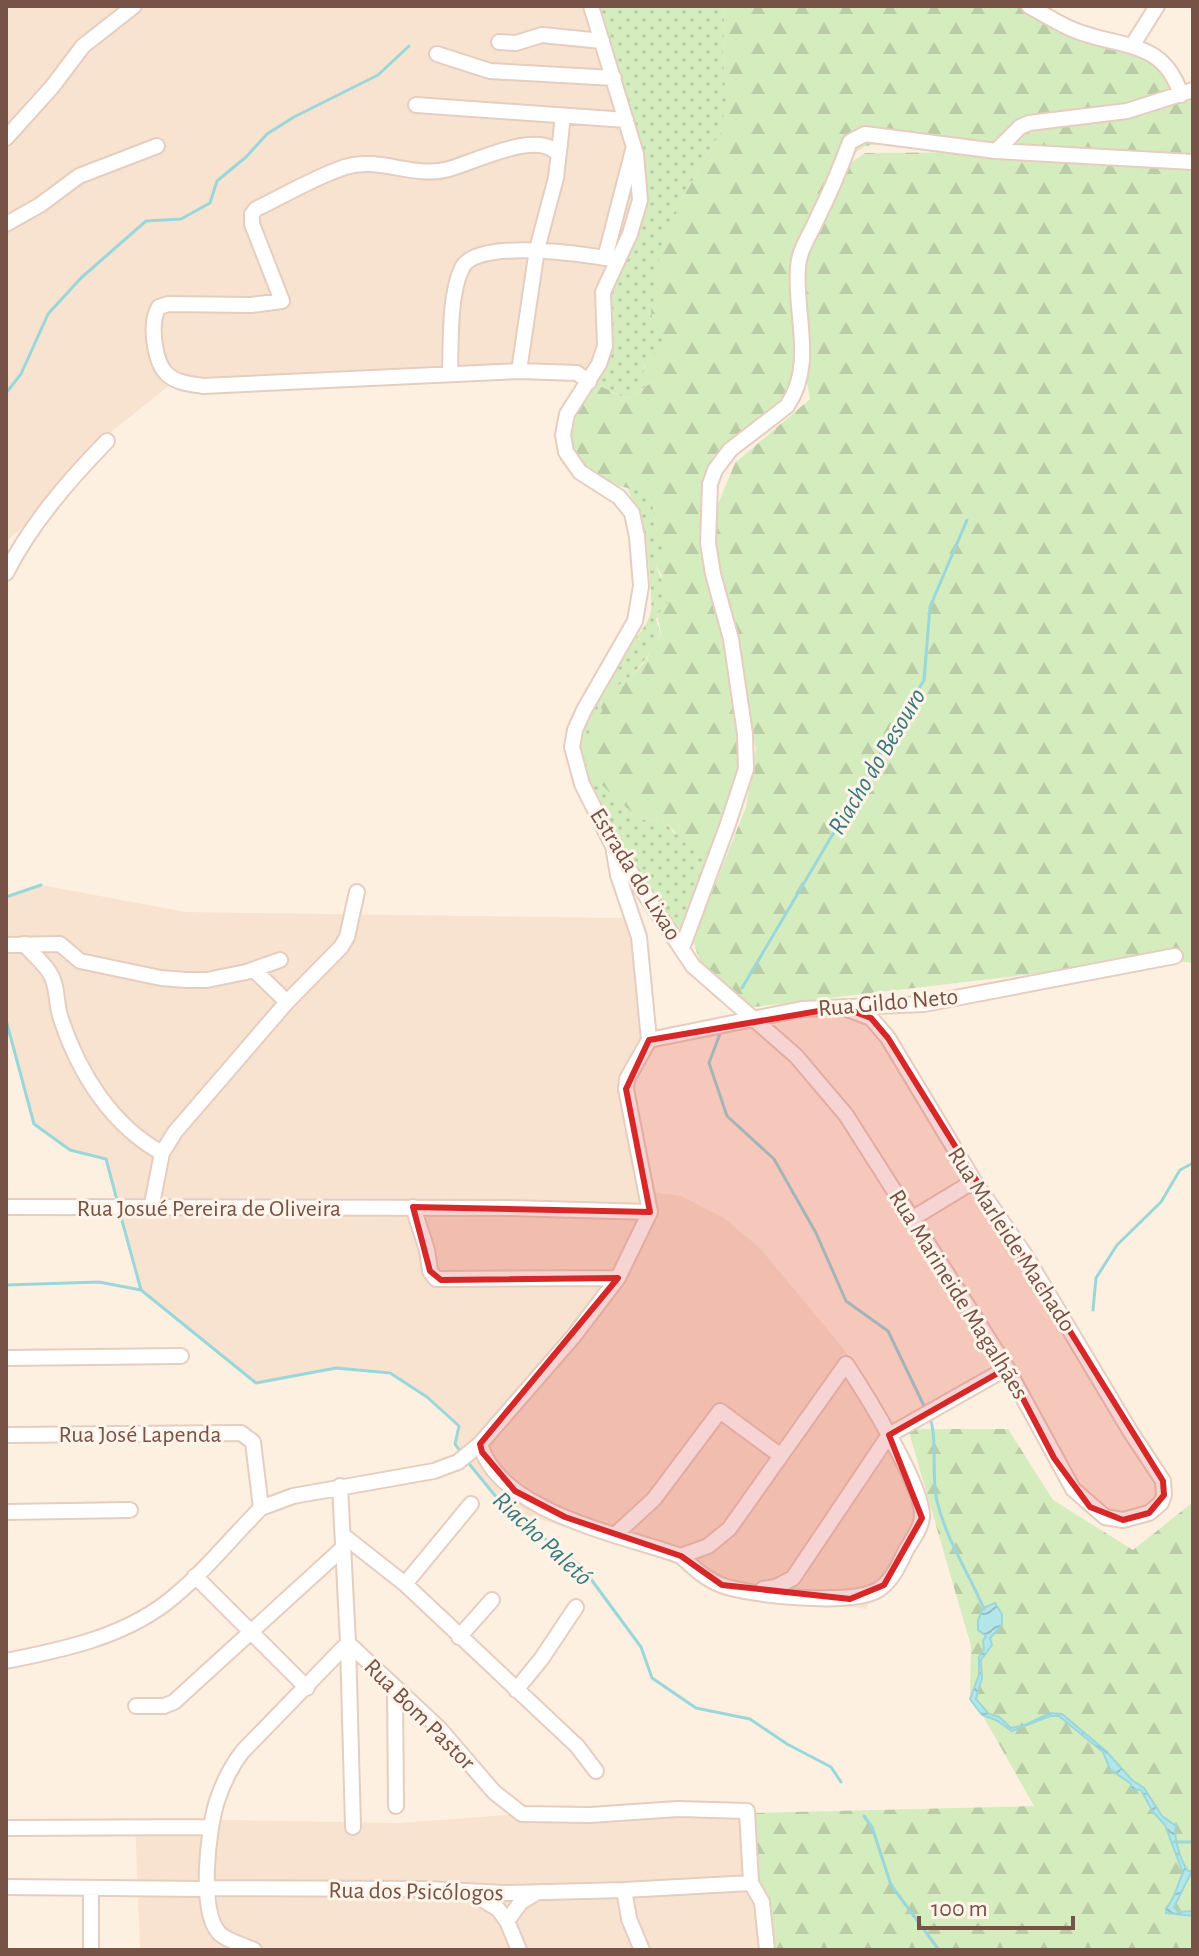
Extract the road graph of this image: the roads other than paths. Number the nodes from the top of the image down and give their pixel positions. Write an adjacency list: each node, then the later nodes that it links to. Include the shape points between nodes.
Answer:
1 (134, 6): 14 (street, via 83,46)
2 (591, 6): 5 (street, Estrada do Lixao)
3 (1029, 6): 7 (street, via 1073,30)
4 (1157, 6): 7 (street)
5 (602, 41): 6 (street, via 542,35); 9 (street, Estrada do Lixao)
6 (499, 42)
7 (1132, 46): 10 (street, via 1161,60)
8 (437, 54): 9 (street, via 490,71)
9 (614, 78): 13 (street, Estrada do Lixao)
10 (1187, 92): 16 (street, via 1127,111 1029,123)
11 (416, 105): 12 (street)
12 (563, 116): 13 (street); 17 (street)
13 (626, 120): 21 (street, Estrada do Lixao, via 640,200 630,234)
14 (6, 138)
15 (157, 146): 19 (street, via 79,176)
16 (996, 151): 18 (street); 31 (street, via 865,134 850,142 800,255 803,352 795,395 730,450 715,470 707,506 708,543 731,639 746,769)
17 (558, 154): 20 (street); 23 (street, via 538,143 436,172 368,164 343,168 252,214 282,301 168,304 153,317 161,366 186,383)
18 (1193, 162)
19 (6, 224)
20 (537, 249): 21 (street); 22 (street); 23 (street, via 488,253 461,269)
21 (611, 259): 24 (street, Estrada do Lixao, via 603,292 605,346)
22 (519, 371): 23 (street); 24 (street, via 577,373)
23 (450, 373)
24 (589, 382): 27 (street, Estrada do Lixao, via 567,414 566,452 580,472 626,504 640,563 635,621 584,710 572,747 582,784)
25 (107, 441): 26 (street, via 72,477)
26 (6, 573)
27 (613, 846): 31 (street, Estrada do Lixao); 38 (street, via 639,937)
28 (357, 892): 35 (street, via 341,947)
29 (24, 944): 30 (street); 34 (street, via 60,944 80,961 161,978 207,980); 39 (street, via 51,975 61,1021 105,1105 125,1129)
30 (6, 945)
31 (682, 948): 37 (street, Estrada do Lixao, via 706,980)
32 (1175, 956): 36 (street, Rua Gildo Neto, via 924,1004)
33 (280, 960): 34 (street)
34 (254, 970): 35 (street)
35 (287, 1002): 39 (street)
36 (842, 1007): 37 (street, Rua Gildo Neto); 40 (street, Rua Marleide Machado, via 877,1023)
37 (756, 1019): 38 (street, Rua Gildo Neto); 45 (street, Rua Marineide Magalhães, via 831,1095)
38 (649, 1040): 44 (street, via 626,1089)
39 (162, 1153): 43 (street)
40 (974, 1181): 45 (street); 55 (street, Rua Marleide Machado, via 1025,1255)
41 (6, 1207): 43 (street, Rua Josué Pereira de Oliveira)
42 (413, 1207): 43 (street, Rua Josué Pereira de Oliveira); 44 (street, Rua Josué Pereira de Oliveira); 46 (street, via 436,1279)
43 (151, 1209)
44 (650, 1212): 46 (street)
45 (913, 1218): 49 (street, Rua Marineide Magalhães)
46 (618, 1278): 52 (street)
47 (181, 1356): 48 (street)
48 (6, 1358)
49 (1007, 1368): 51 (street); 55 (street, Rua Marineide Magalhães, via 1054,1458 1090,1507 1105,1517 1138,1517 1161,1503)
50 (6, 1435): 57 (street, Rua José Lapenda, via 241,1433 253,1442)
51 (889, 1435): 53 (street, via 846,1364); 65 (street, via 793,1578); 65 (street, via 922,1518 893,1575 875,1592 850,1599)
52 (480, 1444): 54 (street, via 434,1471); 60 (street, via 489,1467 515,1491 565,1517)
53 (781, 1456): 60 (street, via 720,1411 654,1499); 62 (street, via 729,1529 708,1546)
54 (340, 1486): 57 (street); 61 (street)
55 (1164, 1489)
56 (471, 1504): 64 (street)
57 (261, 1508): 63 (street)
58 (130, 1510): 59 (street)
59 (6, 1512)
60 (616, 1534): 62 (street)
61 (344, 1542): 64 (street); 68 (street); 70 (street)
62 (681, 1556): 65 (street, via 722,1585)
63 (195, 1576): 68 (street); 71 (street, via 165,1604 124,1627 89,1642)
64 (405, 1584): 69 (street)
65 (751, 1590)
66 (492, 1600): 69 (street)
67 (576, 1607): 74 (street)
68 (251, 1631): 73 (street); 75 (street, via 174,1702)
69 (459, 1637): 74 (street)
70 (348, 1643): 72 (street, Rua Bom Pastor); 73 (street, Rua Bom Pastor); 79 (street)
71 (6, 1661)
72 (395, 1687): 77 (street); 81 (street, Rua Bom Pastor, via 459,1748 494,1792 522,1814 747,1811)
73 (307, 1688): 78 (street, Rua Bom Pastor, via 233,1764)
74 (516, 1690): 76 (street, via 577,1746)
75 (136, 1706)
76 (596, 1771)
77 (396, 1806)
78 (211, 1827): 80 (street); 84 (street, Rua Bom Pastor)
79 (353, 1827)
80 (6, 1828)
81 (751, 1883): 85 (street, Rua dos Psicólogos); 93 (street, via 762,1902)
82 (6, 1887): 83 (street, Rua dos Psicólogos)
83 (91, 1888): 84 (street, Rua dos Psicólogos); 89 (street)
84 (207, 1888): 86 (street, Rua dos Psicólogos); 90 (street, Rua Bom Pastor, via 218,1931)
85 (624, 1890): 87 (street, Rua dos Psicólogos); 92 (street)
86 (469, 1893): 87 (street, Rua dos Psicólogos); 88 (street, via 498,1909)
87 (536, 1893): 88 (street)
88 (507, 1921): 91 (street)
89 (91, 1950)
90 (254, 1950)
91 (519, 1950)
92 (642, 1950)
93 (767, 1950)

